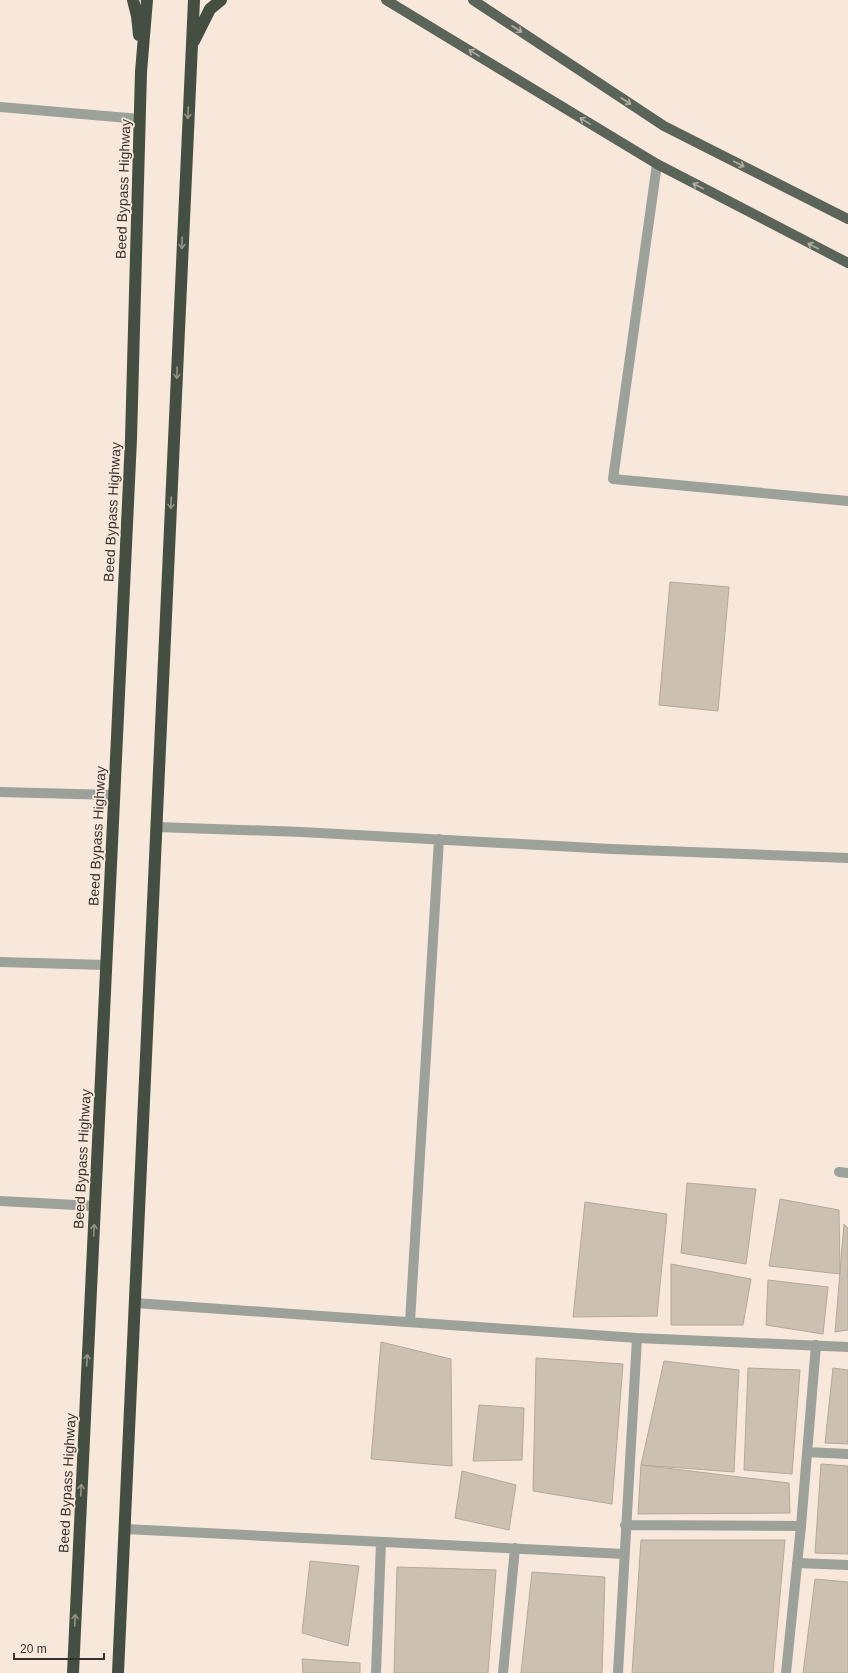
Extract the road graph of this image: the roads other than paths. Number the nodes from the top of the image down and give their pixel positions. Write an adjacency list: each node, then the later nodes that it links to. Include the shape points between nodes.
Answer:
1 (133, 0): 7 (highway, via 137,16)
2 (148, 0): 7 (highway, Beed Bypass Highway)
3 (194, 0): 8 (highway)
4 (221, 0): 8 (highway, via 210,9 194,40)
5 (386, 0): 11 (main road, one-way to 5)
6 (473, 0): 12 (main road, one-way to 12, via 664,126)
7 (141, 72): 10 (highway, Beed Bypass Highway)
8 (190, 74): 17 (highway, one-way to 17)
9 (0, 107): 10 (street)
10 (140, 119): 16 (highway, Beed Bypass Highway, via 131,438)
11 (657, 164): 13 (main road, one-way to 11); 14 (street, via 613,479)
12 (848, 219)
13 (848, 264)
14 (848, 501)
15 (0, 792): 16 (street)
16 (114, 795): 21 (highway, Beed Bypass Highway)
17 (157, 827): 18 (street); 24 (highway)
18 (439, 839): 19 (street, via 611,849); 25 (street)
19 (848, 858)
20 (0, 962): 21 (street)
21 (106, 965): 23 (highway, Beed Bypass Highway)
22 (0, 1201): 23 (street)
23 (95, 1206): 39 (highway, Beed Bypass Highway, one-way to 23)
24 (135, 1303): 25 (street); 33 (highway)
25 (410, 1322): 26 (street)
26 (637, 1338): 27 (street); 31 (street)
27 (816, 1345): 28 (street); 29 (street)
28 (848, 1347)
29 (807, 1452): 30 (street); 32 (street)
30 (848, 1454)
31 (625, 1525): 32 (street); 36 (street)
32 (801, 1526): 37 (street)
33 (125, 1529): 34 (street); 40 (highway)
34 (382, 1542): 35 (street); 41 (street)
35 (515, 1548): 36 (street); 42 (street)
36 (624, 1554): 43 (street)
37 (797, 1563): 38 (street); 44 (street)
38 (848, 1565)
39 (73, 1673)
40 (118, 1673)
41 (376, 1673)
42 (503, 1673)
43 (618, 1673)
44 (786, 1673)

